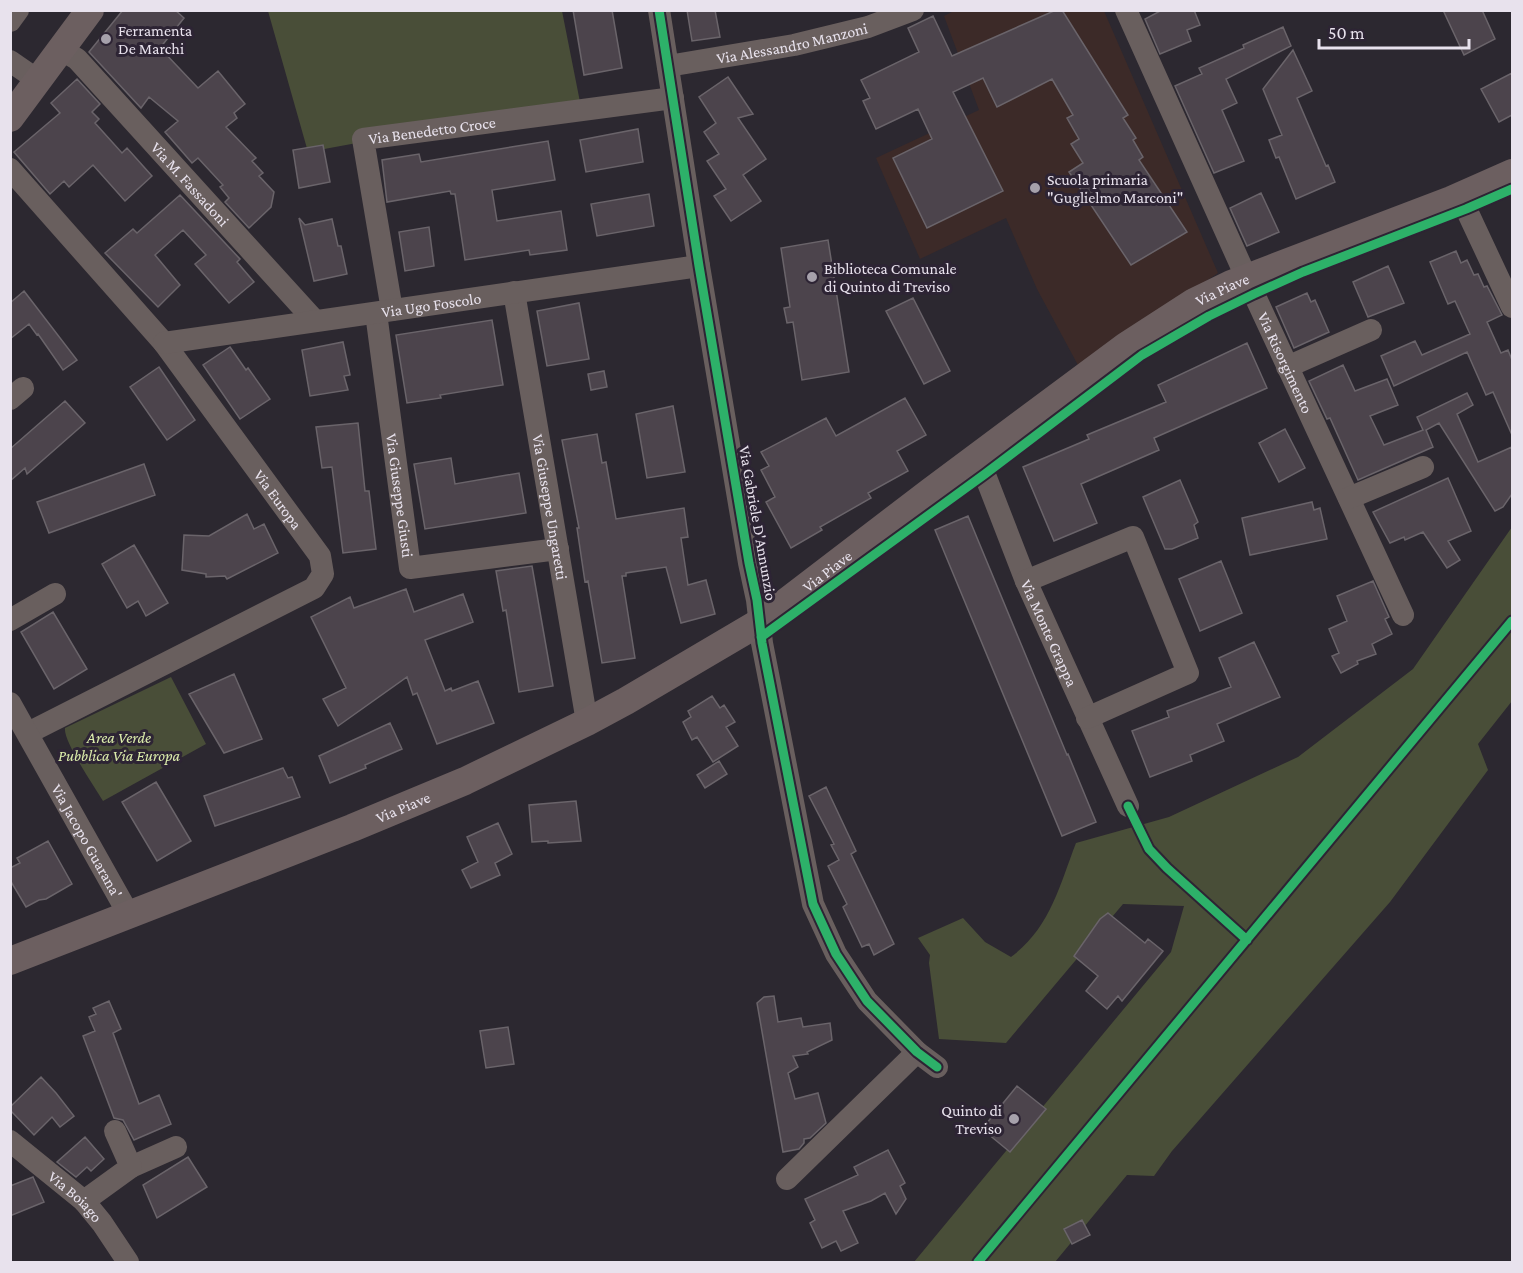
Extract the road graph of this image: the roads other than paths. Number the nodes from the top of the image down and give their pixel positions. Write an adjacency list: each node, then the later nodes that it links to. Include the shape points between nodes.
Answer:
1 (18, 10): 6 (street)
2 (90, 10): 7 (main road)
3 (659, 10): 9 (street, Via Gabriele D'Annunzio)
4 (913, 10): 9 (street, Via Alessandro Manzoni, via 868,27 794,45)
5 (1126, 10): 17 (street, Via Risorgimento)
6 (10, 21)
7 (62, 50): 10 (main road); 21 (street, Via M. Fassadoni, via 76,59)
8 (10, 61): 10 (street)
9 (668, 66): 11 (street, Via Gabriele D'Annunzio)
10 (39, 81): 12 (main road)
11 (673, 98): 16 (street, Via Gabriele D'Annunzio); 20 (street, Via Benedetto Croce, via 363,138)
12 (10, 118)
13 (10, 169): 23 (street, Via Europa)
14 (1512, 173): 15 (main road, Via Piave)
15 (1460, 196): 17 (main road, Via Piave); 19 (street)
16 (699, 266): 18 (street, Via Ugo Foscolo); 33 (street, Via Gabriele D'Annunzio)
17 (1247, 279): 24 (street, Via Risorgimento); 25 (main road, Via Piave, via 1194,302 1126,346)
18 (514, 292): 20 (street, Via Ugo Foscolo); 28 (street, Via Giuseppe Ungaretti)
19 (1512, 307)
20 (384, 312): 21 (street, Via Ugo Foscolo); 28 (street, Via Giuseppe Giusti, via 410,568)
21 (315, 321): 23 (street, Via Ugo Foscolo)
22 (1371, 330): 24 (street)
23 (164, 344): 37 (street, Via Europa, via 320,556 323,574 314,588)
24 (1287, 367): 27 (street, Via Risorgimento)
25 (978, 457): 29 (street, Via Monte Grappa); 33 (main road, Via Piave)
26 (1423, 467): 27 (street)
27 (1349, 498): 31 (street, Via Risorgimento)
28 (558, 549): 36 (street, Via Giuseppe Ungaretti)
29 (1026, 581): 35 (street, Via Monte Grappa); 35 (street, via 1133,537 1188,673)
30 (55, 594): 32 (street)
31 (1403, 615)
32 (10, 620)
33 (760, 622): 36 (main road, Via Piave); 41 (street, Via Gabriele D'Annunzio, via 813,904 836,954 867,1001)
34 (10, 703): 37 (street, Via Jacopo Guarana')
35 (1086, 718): 38 (street, Via Monte Grappa)
36 (587, 722): 39 (main road, Via Piave, via 465,781)
37 (28, 733): 39 (street, Via Jacopo Guarana')
38 (1128, 806)
39 (129, 915): 40 (main road, Via Piave)
40 (10, 961)
41 (917, 1052): 42 (street, Via Gabriele D'Annunzio); 47 (street)
42 (937, 1067)
43 (115, 1131): 46 (street)
44 (10, 1141): 48 (street, Via Boiago)
45 (176, 1147): 46 (street)
46 (131, 1167): 48 (street)
47 (787, 1179)
48 (84, 1201): 49 (street, Via Boiago)
49 (128, 1263)

